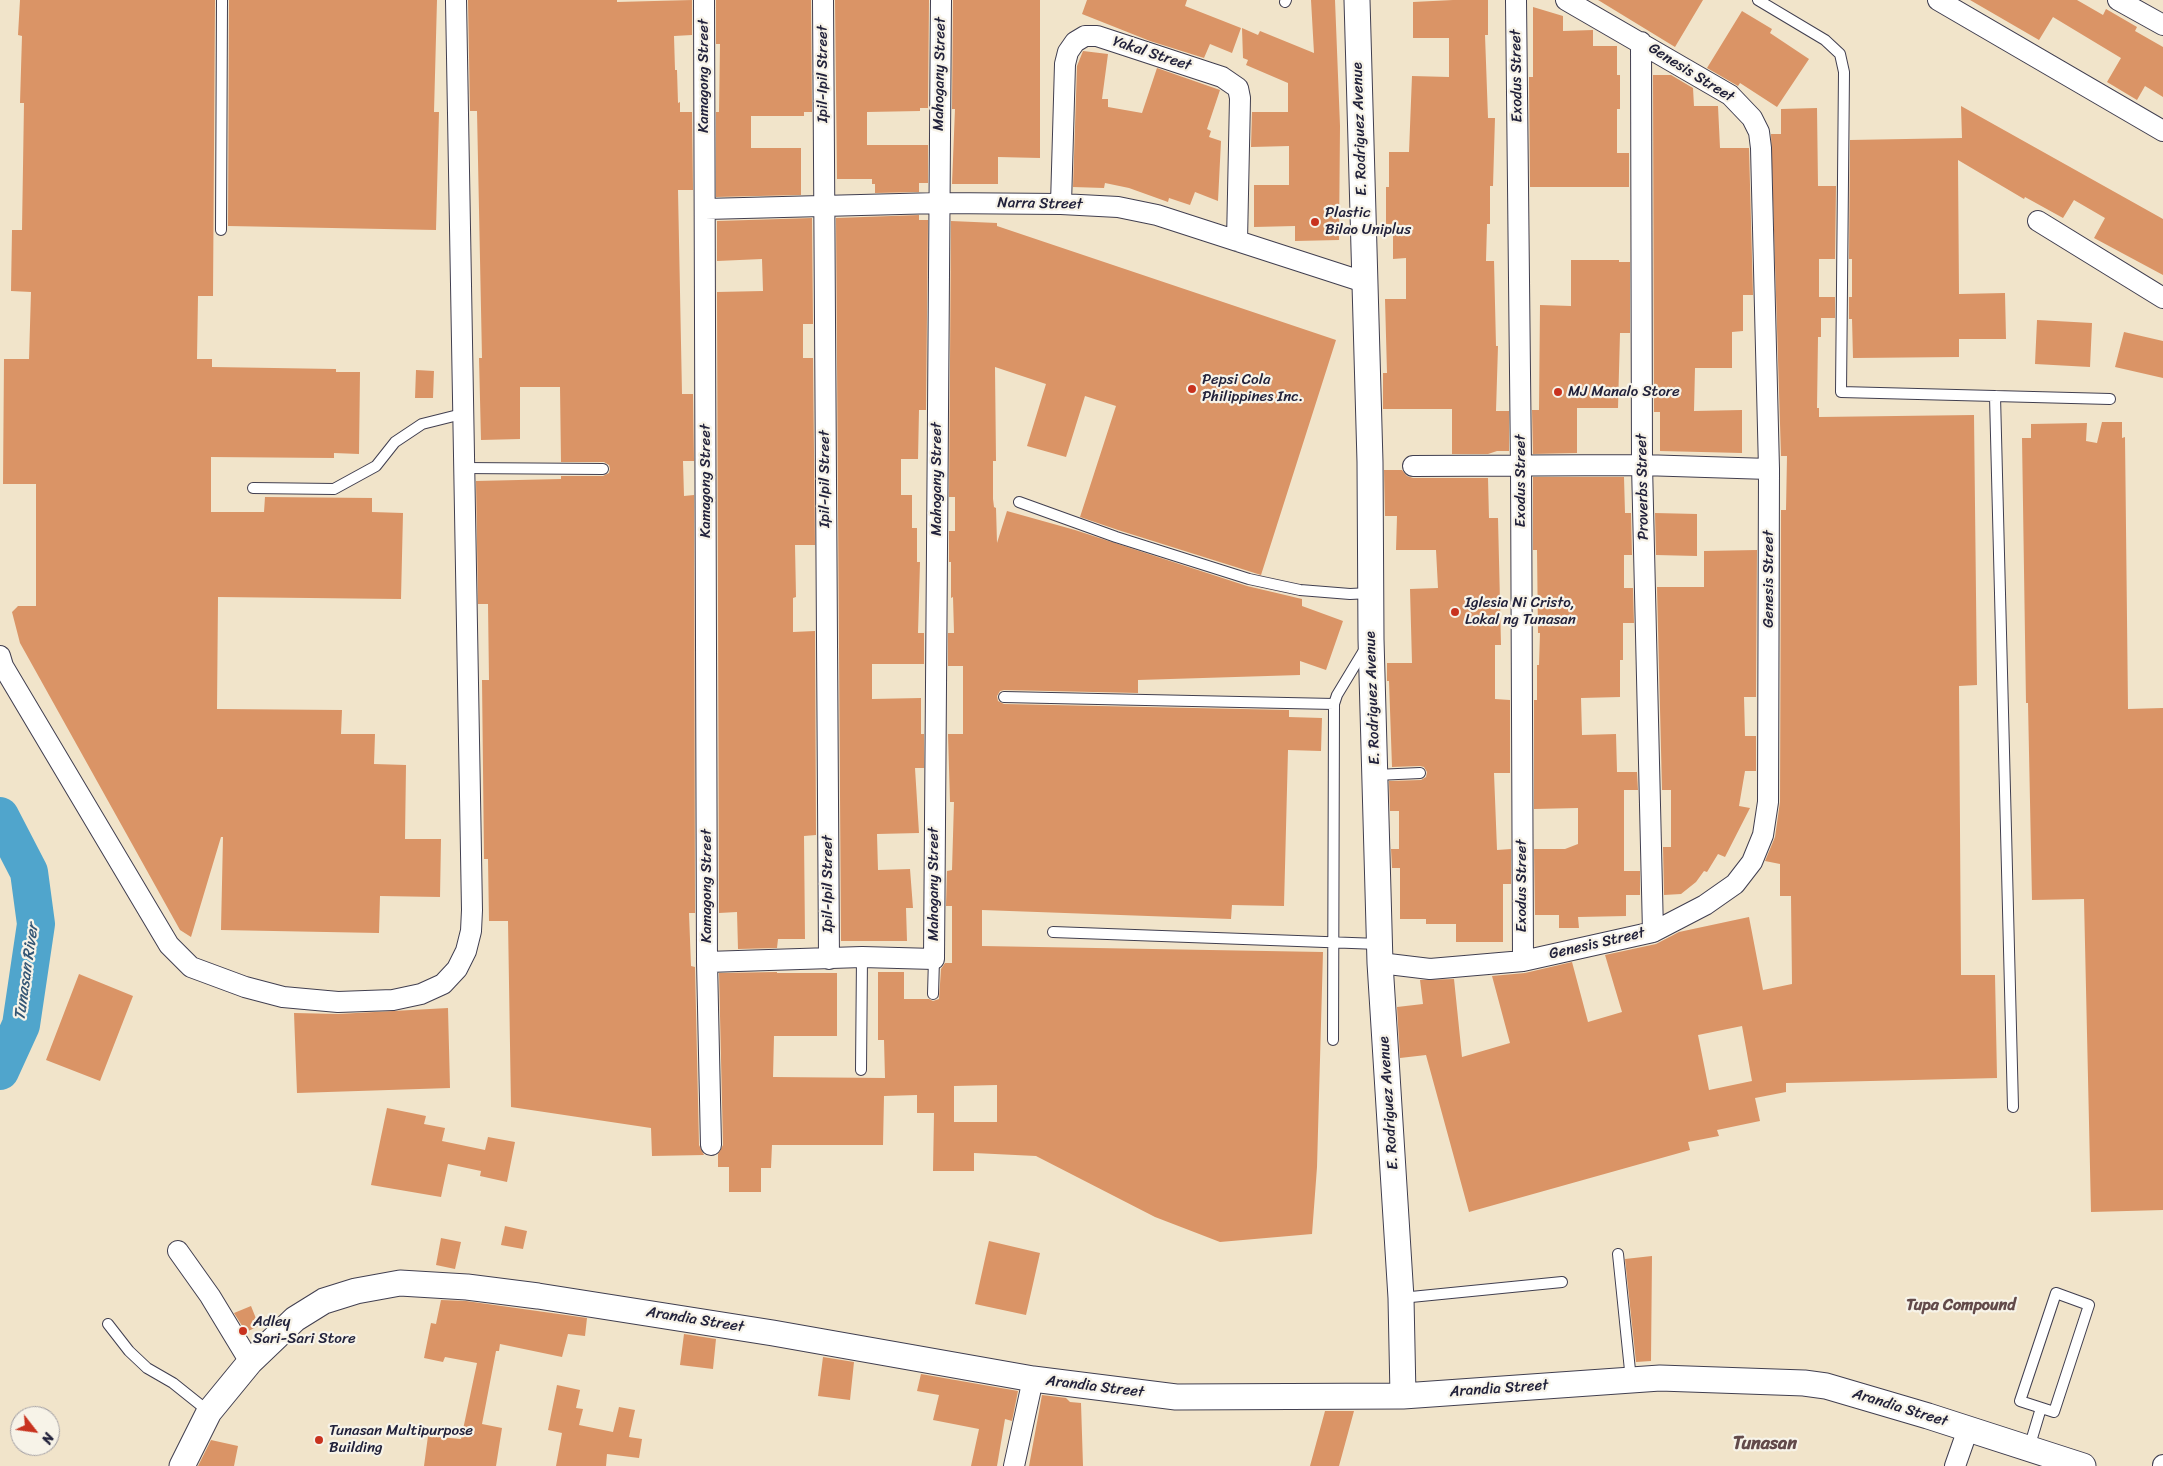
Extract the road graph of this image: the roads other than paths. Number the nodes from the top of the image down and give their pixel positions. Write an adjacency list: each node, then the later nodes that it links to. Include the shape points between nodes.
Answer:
1 (222, 0): 20 (lane)
2 (456, 0): 26 (street)
3 (704, 0): 18 (street, Kamagong Street)
4 (823, 0): 17 (street, Ipil-Ipil Street)
5 (941, 0): 15 (street, Mahogany Street)
6 (1356, 0): 22 (street, E. Rodriguez Avenue)
7 (1516, 0): 27 (street, Exodus Street)
8 (1566, 0): 13 (street, Genesis Street)
9 (1758, 0): 24 (lane, via 1825,40 1840,54 1844,72 1841,392)
10 (1938, 0): 14 (street)
11 (2118, 0): 12 (street)
12 (2163, 25)
13 (1641, 42): 28 (street, Proverbs Street); 32 (street, Genesis Street, via 1730,95 1752,118 1758,132)
14 (2163, 131)
15 (939, 203): 16 (street, Narra Street); 17 (street, Narra Street); 48 (street, Mahogany Street)
16 (1061, 204): 21 (street, Narra Street, via 1137,210); 21 (street, Yakal Street, via 1065,64 1075,42 1085,36 1097,36 1222,77 1238,88)
17 (823, 207): 18 (street, Narra Street); 47 (street, Ipil-Ipil Street)
18 (705, 208): 50 (street, Kamagong Street)
19 (2038, 221): 23 (street)
20 (221, 230)
21 (1237, 241): 22 (street, Narra Street)
22 (1364, 282): 35 (street, E. Rodriguez Avenue, via 1370,462)
23 (2163, 298)
24 (1995, 396): 25 (lane); 54 (lane)
25 (2110, 399)
26 (462, 414): 30 (street); 33 (lane, via 422,424 395,442 376,466 334,489)
27 (1521, 465): 28 (street); 29 (street); 49 (street, Exodus Street)
28 (1642, 465): 32 (street); 43 (street, Proverbs Street)
29 (1413, 466)
30 (463, 468): 31 (lane); 37 (street, via 471,931 457,969 443,984 421,994 393,1000 338,1002 283,997 245,988 191,967 170,945)
31 (603, 469)
32 (1769, 469): 43 (street, Genesis Street, via 1768,802 1763,835 1752,862 1735,884 1705,905)
33 (253, 488)
34 (1019, 502): 35 (lane, via 1249,579 1300,590)
35 (1370, 593): 36 (street, E. Rodriguez Avenue)
36 (1371, 640): 39 (lane, via 1355,662); 41 (street, E. Rodriguez Avenue)
37 (0, 656)
38 (1004, 697): 39 (lane)
39 (1334, 704): 44 (lane)
40 (1420, 773): 41 (lane)
41 (1375, 775): 45 (street, E. Rodriguez Avenue)
42 (1053, 932): 44 (lane)
43 (1653, 932): 49 (street, Genesis Street)
44 (1333, 944): 45 (lane); 52 (lane)
45 (1380, 954): 49 (street, Genesis Street, via 1430,968); 59 (street, E. Rodriguez Avenue)
46 (862, 957): 47 (street); 48 (street); 53 (lane)
47 (829, 959): 50 (street)
48 (934, 959): 51 (lane)
49 (1522, 961)
50 (707, 962): 55 (street, Kamagong Street)
51 (934, 994)
52 (1333, 1040)
53 (861, 1070)
54 (2014, 1107)
55 (711, 1145)
56 (178, 1252): 61 (street, via 210,1296)
57 (1618, 1254): 63 (lane)
58 (1562, 1282): 59 (lane)
59 (1401, 1298): 64 (street, E. Rodriguez Avenue)
60 (108, 1324): 66 (lane, via 147,1368 173,1383)
61 (250, 1362): 62 (street, Arandia Street, via 295,1319 324,1301 400,1283 538,1296); 66 (street, Arandia Street)
62 (1033, 1379): 64 (street, Arandia Street, via 1176,1397); 70 (street)
63 (1631, 1380): 64 (street, Arandia Street); 67 (street, Arandia Street, via 1700,1378 1811,1384)
64 (1404, 1396)
65 (2041, 1408): 65 (lane, via 2020,1401 2056,1294 2090,1304 2054,1412); 68 (lane)
66 (210, 1412): 69 (street, Arandia Street)
67 (1968, 1429): 68 (street, Arandia Street); 71 (street)
68 (2029, 1448): 72 (street, Arandia Street)
69 (182, 1466)
70 (1014, 1466)
71 (1956, 1466)
72 (2083, 1466)

